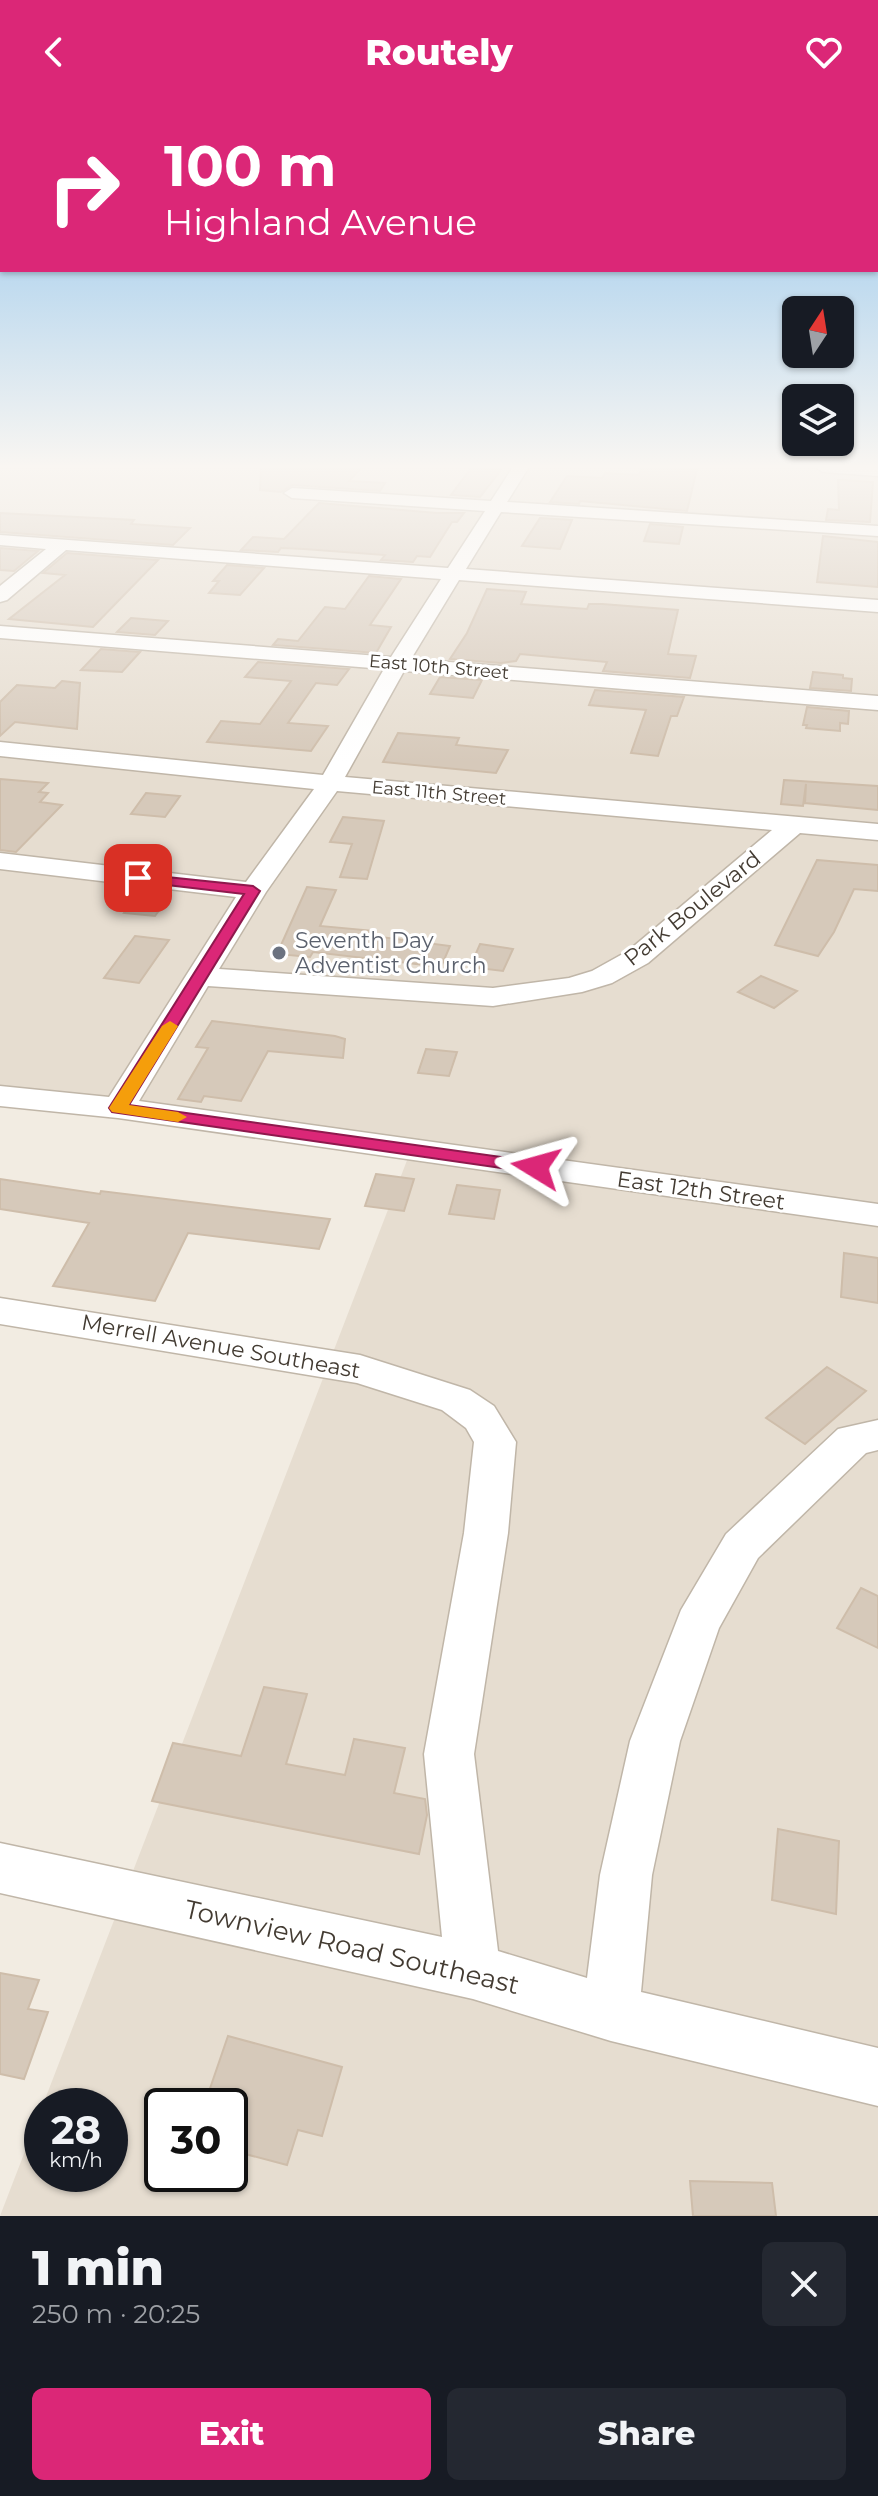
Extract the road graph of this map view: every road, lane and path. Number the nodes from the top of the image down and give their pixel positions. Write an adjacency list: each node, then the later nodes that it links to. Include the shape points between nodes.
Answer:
1 (36, 566): 5 (street)
2 (340, 566): 4 (street)
3 (460, 566): 4 (street)
4 (455, 574): 6 (street); 8 (street)
5 (0, 596)
6 (878, 606)
7 (0, 632): 8 (street, East 10th Street)
8 (398, 663): 9 (street, East 10th Street); 11 (street)
9 (878, 703)
10 (0, 749): 11 (street, East 11th Street)
11 (330, 783): 12 (street, East 11th Street); 15 (street)
12 (795, 824): 13 (street, East 11th Street); 16 (street, Park Boulevard, via 638,957 572,986 493,997)
13 (878, 832)
14 (0, 861): 15 (street)
15 (253, 891): 16 (street)
16 (201, 977): 18 (street)
17 (0, 1096): 18 (street, East 12th Street)
18 (118, 1108): 19 (street, East 12th Street)
19 (878, 1215)
20 (0, 1311): 23 (street, Merrell Avenue Southeast, via 360,1369 456,1400 480,1417 495,1442 486,1533 449,1754)
21 (878, 1435): 24 (street, via 853,1440 742,1546 697,1624 655,1741 626,1875)
22 (0, 1868): 23 (street, Townview Road Southeast)
23 (473, 1971): 24 (street, Townview Road Southeast)
24 (611, 2013): 25 (street, Townview Road Southeast)
25 (878, 2077)

